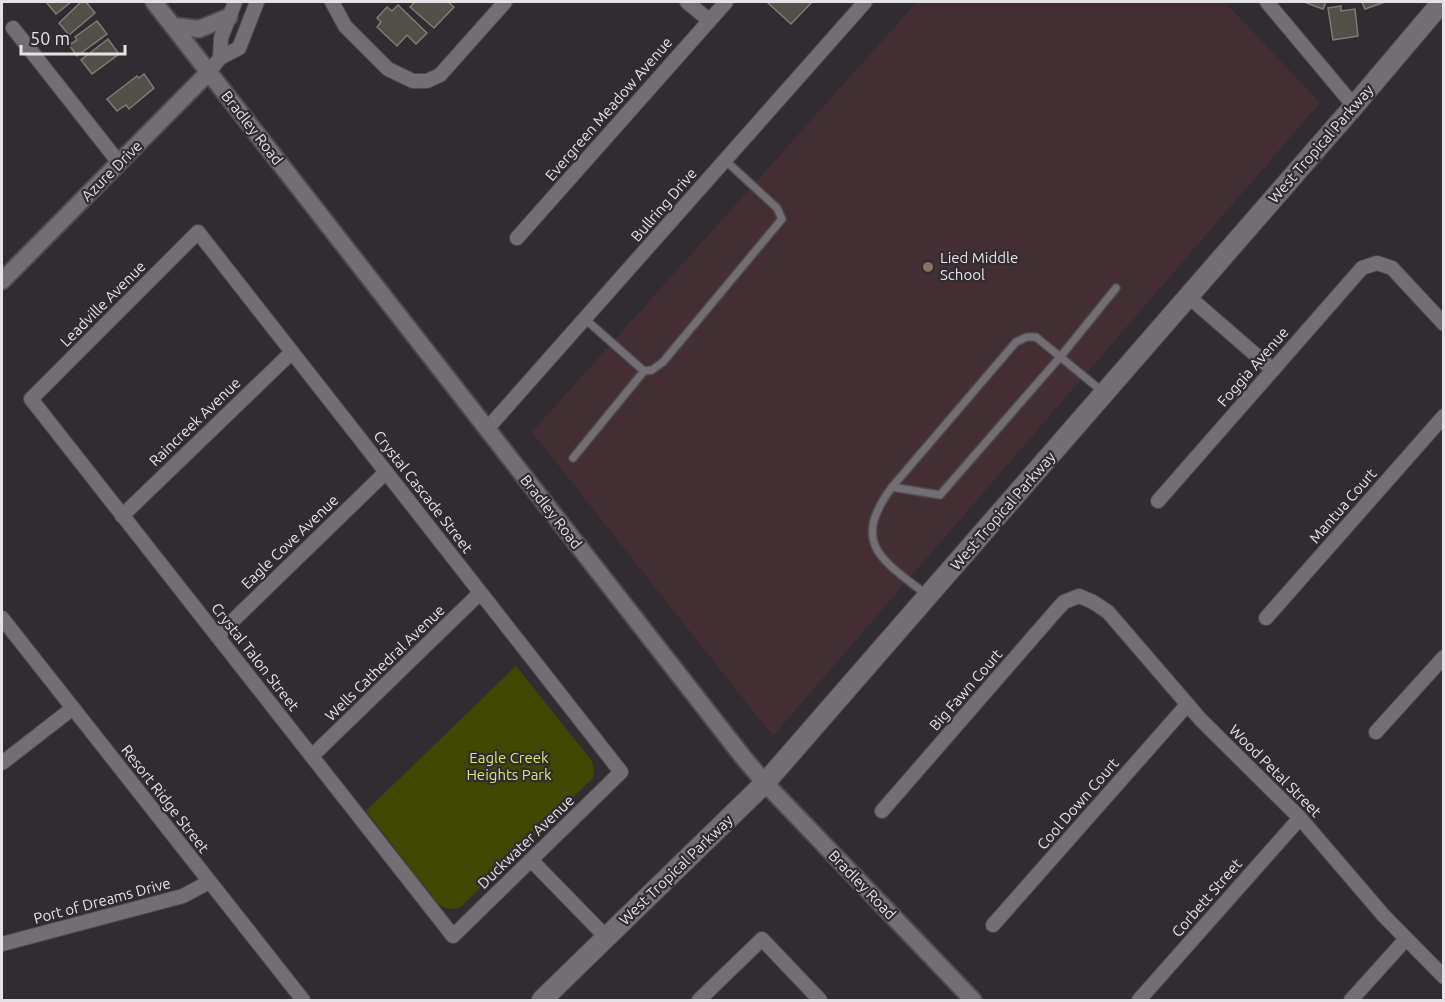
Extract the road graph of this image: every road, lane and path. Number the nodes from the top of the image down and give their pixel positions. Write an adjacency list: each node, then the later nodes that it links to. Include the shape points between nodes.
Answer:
1 (154, 2): 12 (street, Bradley Road)
2 (257, 2): 14 (street, Azure Drive, via 239,48)
3 (332, 2): 4 (street, via 345,26 388,69 413,81 427,81 440,75)
4 (505, 2)
5 (687, 2): 11 (street)
6 (726, 2): 11 (street, Evergreen Meadow Avenue)
7 (866, 2): 17 (street, Bullring Drive)
8 (1267, 2): 16 (street)
9 (1442, 2): 16 (main road, West Tropical Parkway)
10 (232, 9): 12 (street, via 211,26); 14 (street, Azure Drive, via 221,38)
11 (709, 20): 20 (street, Evergreen Meadow Avenue)
12 (173, 26): 15 (street, Bradley Road)
13 (13, 28): 18 (street)
14 (220, 58): 15 (street, Azure Drive)
15 (209, 72): 18 (street, Azure Drive); 33 (street, Bradley Road)
16 (1354, 106): 23 (main road, West Tropical Parkway)
17 (726, 160): 24 (street, Bullring Drive); 29 (lane, via 777,208 782,219 663,362)
18 (120, 164): 21 (street, Azure Drive)
19 (198, 232): 26 (street, Crystal Cascade Street); 31 (street, Leadville Avenue)
20 (517, 238)
21 (2, 281)
22 (1116, 288): 27 (lane)
23 (1189, 297): 28 (street); 30 (main road, West Tropical Parkway)
24 (585, 319): 29 (lane); 33 (street, Bullring Drive)
25 (1443, 324): 28 (street, Foggia Avenue, via 1392,268 1377,262 1362,268 1348,282)
26 (292, 352): 35 (street, Crystal Cascade Street); 38 (street, Raincreek Avenue)
27 (1061, 356): 30 (lane); 36 (lane, via 940,495); 36 (lane, via 1036,337 1016,342)
28 (1273, 370): 37 (street, Foggia Avenue)
29 (644, 371): 34 (lane)
30 (1105, 393): 40 (main road, West Tropical Parkway)
31 (31, 399): 38 (street, Crystal Talon Street)
32 (1443, 416): 43 (street, Mantua Court)
33 (487, 429): 52 (street, Bradley Road)
34 (573, 458)
35 (386, 472): 39 (street, Crystal Cascade Street); 44 (street, Eagle Cove Avenue)
36 (892, 486): 40 (lane, via 875,515 873,542 889,565)
37 (1158, 501)
38 (122, 516): 44 (street, Crystal Talon Street)
39 (480, 593): 49 (street, Wells Cathedral Avenue); 51 (street, Crystal Cascade Street)
40 (929, 596): 52 (main road, West Tropical Parkway)
41 (1079, 596): 46 (street, Wood Petal Street, via 1108,612); 53 (street, Big Fawn Court, via 1064,602)
42 (2, 618): 47 (street, Resort Ridge Street)
43 (1266, 618)
44 (217, 636): 49 (street, Crystal Talon Street)
45 (1443, 657): 48 (street)
46 (1187, 705): 54 (street, Wood Petal Street); 57 (street, Cool Down Court)
47 (73, 708): 50 (street); 56 (street, Resort Ridge Street)
48 (1376, 732)
49 (312, 756): 58 (street, Crystal Talon Street)
50 (2, 763)
51 (621, 772): 55 (street, Duckwater Avenue)
52 (765, 783): 59 (main road, West Tropical Parkway); 67 (street, Bradley Road)
53 (882, 812)
54 (1300, 818): 60 (street, Wood Petal Street); 68 (street, Corbett Street)
55 (531, 860): 58 (street, Duckwater Avenue); 59 (street)
56 (209, 882): 61 (street, Port of Dreams Drive, via 183,896); 63 (street, Resort Ridge Street)
57 (993, 925)
58 (453, 936)
59 (607, 938): 64 (main road, West Tropical Parkway)
60 (1406, 939): 62 (street, Wood Petal Street); 69 (street)
61 (2, 944)
62 (1443, 977)
63 (303, 1000)
64 (542, 1000)
65 (699, 1000): 66 (street, via 762,939)
66 (820, 1000)
67 (973, 1000)
68 (1139, 1000)
69 (1351, 1000)

